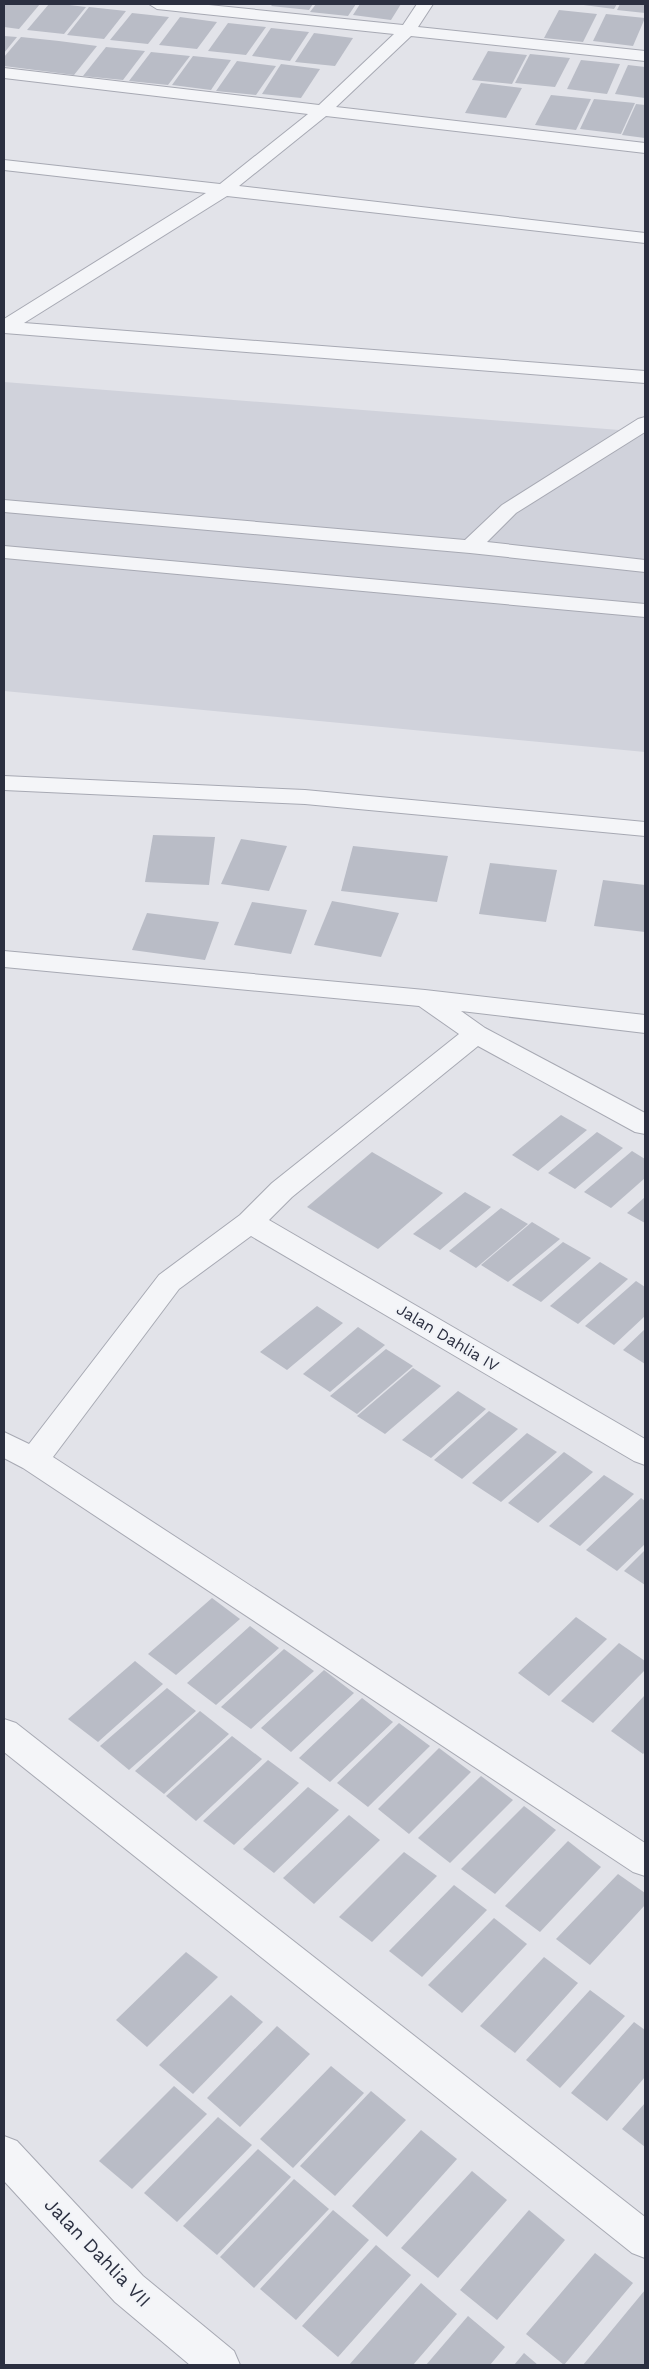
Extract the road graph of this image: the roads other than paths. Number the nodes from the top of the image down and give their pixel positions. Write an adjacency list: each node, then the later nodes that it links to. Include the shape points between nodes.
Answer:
1 (157, 4): 3 (street)
2 (425, 4): 3 (street)
3 (408, 30): 4 (street); 6 (street)
4 (645, 56)
5 (4, 73): 6 (street)
6 (322, 111): 7 (street); 9 (street)
7 (645, 148)
8 (4, 164): 9 (street)
9 (226, 189): 10 (street); 11 (street)
10 (645, 238)
11 (4, 327): 12 (street)
12 (645, 377)
13 (645, 423): 15 (street, via 509,509)
14 (4, 506): 15 (street)
15 (470, 547): 17 (street)
16 (4, 552): 18 (street)
17 (645, 566)
18 (645, 611)
19 (4, 782): 20 (street, via 305,797)
20 (645, 829)
21 (4, 960): 22 (street)
22 (425, 998): 23 (street); 24 (street)
23 (645, 1024)
24 (476, 1034): 25 (street); 26 (street, via 282,1190)
25 (645, 1125)
26 (250, 1222): 28 (street, Jalan Dahlia IV); 29 (street, via 169,1282)
27 (4, 1444): 29 (street)
28 (645, 1453)
29 (34, 1460): 31 (street)
30 (4, 1733): 33 (street)
31 (645, 1861)
32 (4, 2154): 34 (street, Jalan Dahlia VII, via 129,2289)
33 (645, 2240)
34 (220, 2365)

